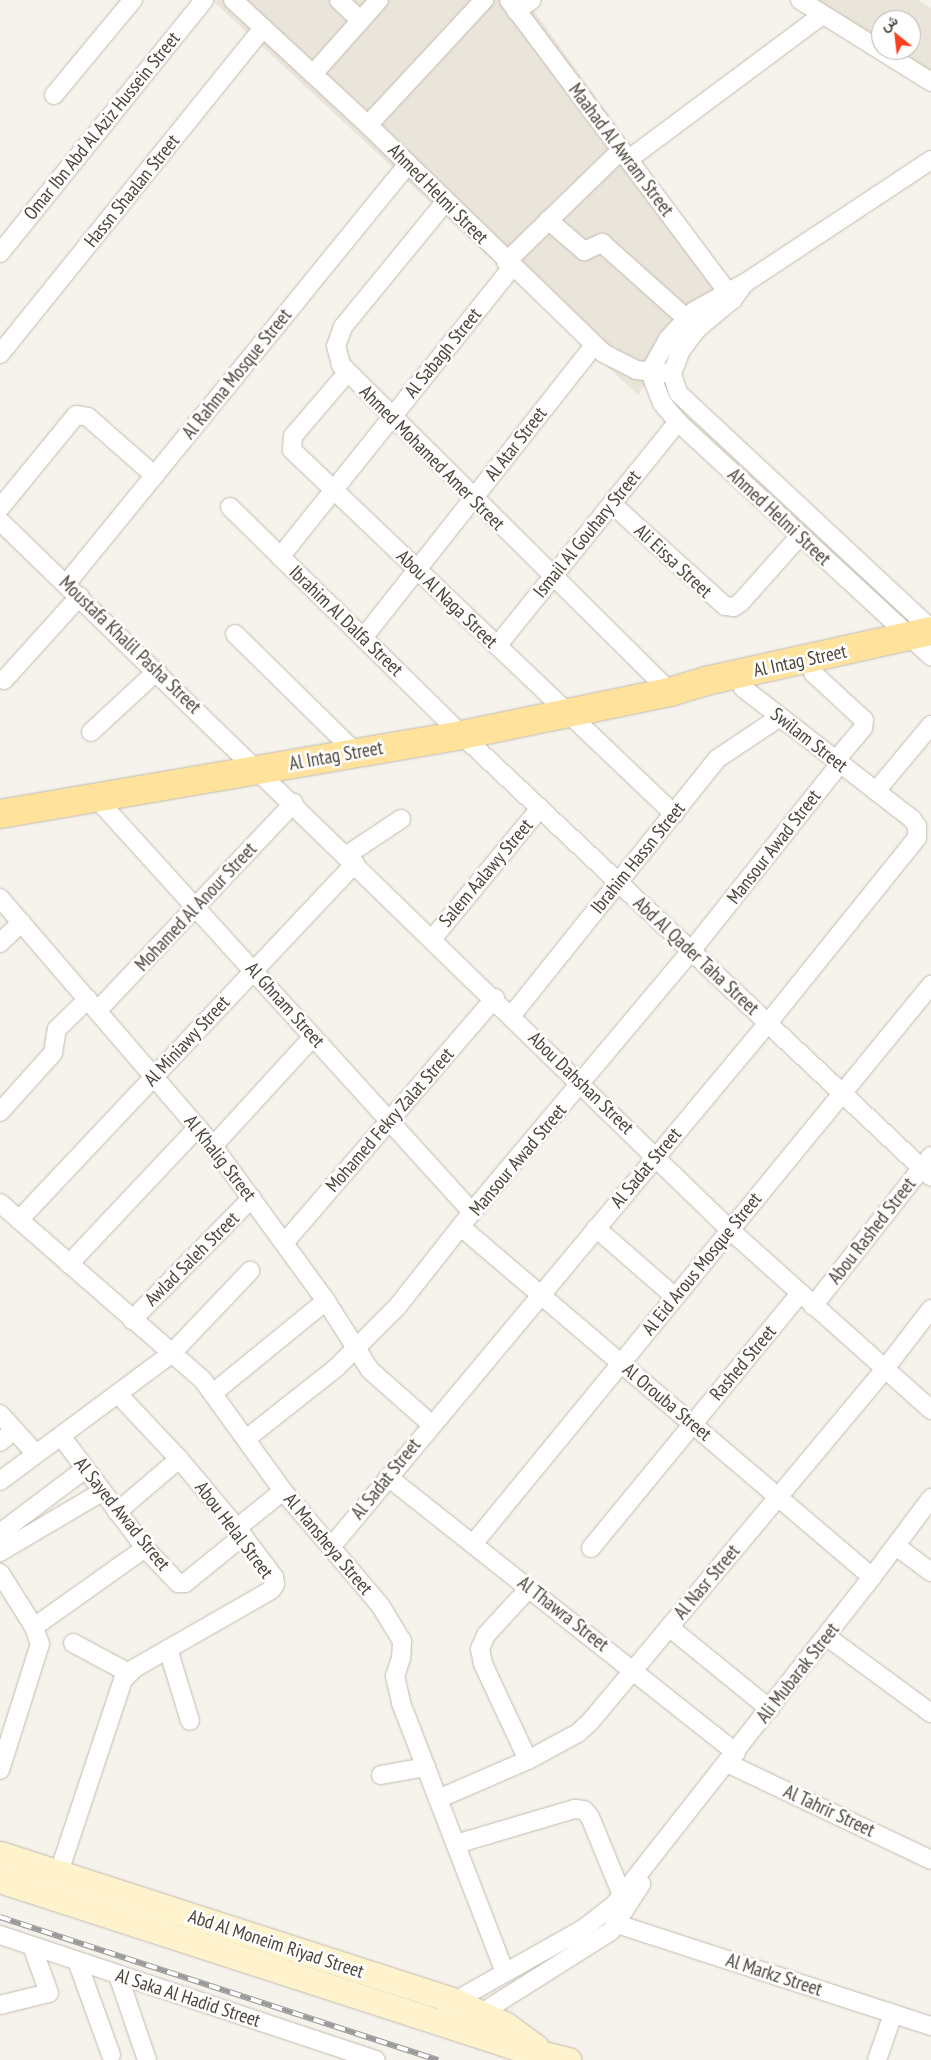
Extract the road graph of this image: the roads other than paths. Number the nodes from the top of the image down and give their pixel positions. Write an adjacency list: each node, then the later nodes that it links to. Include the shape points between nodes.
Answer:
1 (132, 0): 15 (street)
2 (204, 0): 22 (street, Omar Ibn Abd Al Aziz Hussein Street)
3 (234, 0): 12 (street, Ahmed Helmi Street)
4 (339, 0): 11 (street)
5 (379, 0): 11 (street)
6 (484, 0): 16 (street)
7 (532, 0): 9 (street)
8 (800, 0): 10 (street)
9 (512, 5): 17 (street, Maahad Al Awram Street)
10 (822, 15): 14 (street); 17 (street, Al Sabagh Street)
11 (361, 20): 13 (street)
12 (263, 28): 13 (street, Ahmed Helmi Street); 27 (street, Hassn Shaalan Street)
13 (314, 74): 16 (street, Ahmed Helmi Street)
14 (931, 82)
15 (54, 95)
16 (368, 125): 19 (street, Ahmed Helmi Street)
17 (625, 155): 21 (street, Al Sabagh Street); 24 (street, Maahad Al Awram Street)
18 (931, 160): 24 (street)
19 (408, 164): 20 (street, Ahmed Helmi Street); 33 (street, Al Rahma Mosque Street)
20 (446, 201): 23 (street, Ahmed Helmi Street); 29 (street, Ahmed Mohamed Amer Street, via 338,336 337,356)
21 (548, 220): 23 (street, Al Sabagh Street); 25 (street, via 584,251 602,243)
22 (0, 253)
23 (509, 264): 26 (street, Ahmed Helmi Street); 31 (street, Al Sabagh Street)
24 (730, 295): 25 (street); 30 (street, via 689,339)
25 (686, 318): 28 (street, via 668,339)
26 (594, 344): 28 (street, Ahmed Helmi Street, via 624,366); 35 (street, Al Atar Street)
27 (0, 354)
28 (650, 372): 30 (street, Ahmed Helmi Street); 32 (street, Ahmed Helmi Street, via 662,403)
29 (347, 373): 31 (street, Ahmed Mohamed Amer Street); 34 (street, Abou Al Naga Street, via 290,443 292,450)
30 (672, 374): 48 (street, Ahmed Helmi Street, via 678,393 691,409)
31 (392, 417): 34 (street, Al Sabagh Street); 35 (street, Ahmed Mohamed Amer Street)
32 (678, 422): 36 (street, Ismail Al Gouhary Street); 40 (street, Ahmed Helmi Street)
33 (155, 476): 38 (street, via 88,417 76,415); 44 (street, Al Rahma Mosque Street)
34 (333, 490): 41 (street, Al Sabagh Street); 42 (street, Abou Al Naga Street)
35 (473, 498): 42 (street, Al Atar Street); 43 (street, Ahmed Mohamed Amer Street)
36 (612, 504): 40 (street, Ali Eissa Street, via 725,606 734,607 741,602); 43 (street, Ismail Al Gouhary Street)
37 (230, 507): 41 (street, Ibrahim Al Dalfa Street)
38 (0, 508)
39 (0, 521): 44 (street, Moustafa Khalil Pasha Street)
40 (799, 537): 48 (street, Ahmed Helmi Street)
41 (280, 557): 47 (street, Ibrahim Al Dalfa Street)
42 (417, 570): 47 (street, Al Atar Street); 49 (street, Abou Al Naga Street)
43 (552, 577): 49 (street, Ismail Al Gouhary Street); 54 (street, Ahmed Mohamed Amer Street)
44 (66, 584): 45 (street, Moustafa Khalil Pasha Street)
45 (80, 596): 50 (street, Moustafa Khalil Pasha Street); 52 (street)
46 (235, 634): 60 (street)
47 (363, 638): 59 (street, Ibrahim Al Dalfa Street)
48 (926, 642): 51 (main road, Al Intag Street); 54 (main road, Al Intag Street, via 706,681)
49 (497, 646): 55 (street, Abou Al Naga Street)
50 (157, 671): 58 (street); 62 (street, Moustafa Khalil Pasha Street)
51 (813, 673): 53 (main road, Al Intag Street); 61 (street, Mansour Awad Street, via 864,720 863,728)
52 (4, 680)
53 (743, 688): 54 (main road, Al Intag Street, via 709,694); 56 (street, Swilam Street)
54 (670, 692): 55 (main road, Al Intag Street)
55 (566, 714): 59 (main road, Al Intag Street); 68 (street, Abou Al Naga Street)
56 (780, 717): 61 (street, Swilam Street); 68 (street, Ibrahim Hassn Street, via 717,760)
57 (931, 725): 63 (street)
58 (92, 732)
59 (462, 735): 60 (main road, Al Intag Street); 66 (street, Abd Al Qader Taha Street)
60 (356, 753): 62 (main road, Al Intag Street)
61 (838, 762): 63 (street, Swilam Street); 77 (street, Mansour Awad Street)
62 (259, 770): 64 (main road, Al Intag Street); 65 (street, Abou Dahshan Street)
63 (876, 791): 83 (street, Al Sadat Street, via 915,822 917,838)
64 (96, 799): 67 (main road, Al Intag Street); 73 (street, Al Ghnam Street)
65 (294, 803): 70 (street, Abou Dahshan Street); 73 (street, Mohamed Al Anour Street)
66 (540, 808): 71 (street, Abd Al Qader Taha Street); 75 (street, Salem Aalawy Street)
67 (0, 814)
68 (674, 814): 71 (street, Ibrahim Hassn Street)
69 (401, 819): 70 (street)
70 (351, 859): 75 (street, Abou Dahshan Street); 78 (street, Al Miniawy Street)
71 (618, 882): 77 (street, Abd Al Qader Taha Street); 82 (street, Ibrahim Hassn Street)
72 (0, 898): 74 (street, Al Khalig Street)
73 (195, 908): 78 (street, Al Ghnam Street); 81 (street, Mohamed Al Anour Street)
74 (22, 922): 76 (street); 81 (street, Al Khalig Street)
75 (433, 938): 80 (street, Abou Dahshan Street)
76 (0, 943)
77 (691, 951): 83 (street, Abd Al Qader Taha Street); 86 (street, Mansour Awad Street)
78 (253, 971): 84 (street, Al Ghnam Street); 85 (street, Al Miniawy Street)
79 (931, 985): 87 (street, Al Eid Arous Mosque Street)
80 (495, 998): 82 (street, Abou Dahshan Street); 89 (street, Mohamed Fekry Zalat Street)
81 (93, 1004): 85 (street, Al Khalig Street); 88 (street, Mohamed Al Anour Street, via 58,1028 53,1053)
82 (512, 1015): 86 (street, Abou Dahshan Street)
83 (768, 1023): 87 (street, Abd Al Qader Taha Street); 92 (street, Al Sadat Street)
84 (313, 1037): 89 (street, Al Ghnam Street); 91 (street)
85 (155, 1076): 90 (street, Al Khalig Street); 97 (street, Al Miniawy Street)
86 (582, 1084): 92 (street, Abou Dahshan Street); 96 (street, Mansour Awad Street)
87 (842, 1094): 93 (street, Abd Al Qader Taha Street); 100 (street, Al Eid Arous Mosque Street)
88 (0, 1112)
89 (389, 1121): 96 (street, Al Ghnam Street); 101 (street, Mohamed Fekry Zalat Street)
90 (198, 1128): 91 (street, Al Khalig Street); 102 (street)
91 (213, 1146): 94 (street, Al Khalig Street)
92 (656, 1156): 99 (street, Al Sadat Street); 100 (street, Abou Dahshan Street)
93 (928, 1167): 106 (street, Abou Rashed Street)
94 (252, 1198): 101 (street, Al Khalig Street); 109 (street, Awlad Saleh Street)
95 (0, 1203): 97 (street, Al Mansheya Street)
96 (472, 1212): 98 (street, Mansour Awad Street)
97 (19, 1220): 102 (street, Al Mansheya Street)
98 (461, 1227): 104 (street, Al Orouba Street); 110 (street, Mansour Awad Street, via 397,1307)
99 (596, 1228): 104 (street, Al Sadat Street); 105 (street)
100 (730, 1230): 105 (street, Al Eid Arous Mosque Street); 106 (street, Abou Dahshan Street)
101 (285, 1242): 107 (street, Al Khalig Street)
102 (69, 1264): 109 (street, Al Mansheya Street)
103 (250, 1271): 111 (street)
104 (539, 1294): 112 (street, Al Orouba Street); 118 (street, Al Sadat Street)
105 (675, 1297): 112 (street, Al Eid Arous Mosque Street)
106 (807, 1300): 113 (street, Abou Dahshan Street); 119 (street, Rashed Street)
107 (326, 1301): 110 (street, Al Khalig Street); 114 (street)
108 (931, 1309): 113 (street, Al Nasr Street)
109 (132, 1320): 111 (street, Al Mansheya Street)
110 (357, 1350): 118 (street, Al Khalig Street, via 388,1389); 122 (street, Mansour Awad Street)
111 (171, 1354): 114 (street, Al Mansheya Street); 115 (street)
112 (621, 1364): 119 (street, Al Orouba Street); 136 (street, Al Eid Arous Mosque Street)
113 (884, 1370): 116 (street, Abou Dahshan Street); 131 (street, Al Nasr Street)
114 (213, 1393): 122 (street, Al Mansheya Street)
115 (118, 1394): 121 (street); 125 (street, Abou Helal Street)
116 (931, 1410)
117 (0, 1414): 120 (street)
118 (430, 1424): 127 (street, Al Sadat Street)
119 (693, 1425): 131 (street, Al Orouba Street); 140 (street, Rashed Street)
120 (14, 1430): 123 (street); 124 (street)
121 (61, 1436): 124 (street); 126 (street, Al Sayed Awad Street)
122 (246, 1439): 129 (street, Al Mansheya Street)
123 (0, 1442)
124 (36, 1454): 128 (street)
125 (179, 1459): 133 (street); 135 (street, Abou Helal Street)
126 (85, 1468): 130 (street, Al Sayed Awad Street); 134 (street)
127 (388, 1478): 136 (street, Al Thawra Street); 138 (street, Al Sadat Street)
128 (0, 1481)
129 (283, 1491): 135 (street); 138 (street, Al Mansheya Street)
130 (102, 1492): 133 (street, Al Sayed Awad Street); 141 (street)
131 (778, 1498): 144 (street, Al Orouba Street); 146 (street, Al Nasr Street)
132 (931, 1498): 137 (street, Ali Mubarak Street)
133 (117, 1512): 139 (street, Al Sayed Awad Street)
134 (0, 1532)
135 (240, 1532): 139 (street, Al Sayed Awad Street, via 187,1581 178,1583); 150 (street, Abou Helal Street, via 274,1578 273,1587)
136 (473, 1544): 145 (street, Al Thawra Street)
137 (896, 1546): 142 (street); 144 (street, Ali Mubarak Street)
138 (331, 1547): 158 (street, Al Mansheya Street, via 380,1605 402,1642 396,1685)
139 (145, 1548): 147 (street)
140 (591, 1548)
141 (0, 1552)
142 (931, 1572)
143 (0, 1573): 147 (street)
144 (872, 1578): 148 (street, Ali Mubarak Street)
145 (529, 1588): 151 (street, Al Thawra Street); 157 (street, via 486,1635 480,1649)
146 (669, 1626): 151 (street, Al Nasr Street); 153 (street)
147 (34, 1628): 159 (street, via 39,1638 38,1649)
148 (826, 1636): 153 (street, Ali Mubarak Street); 154 (street)
149 (73, 1643): 152 (street)
150 (168, 1649): 152 (street, Abou Helal Street); 155 (street)
151 (633, 1668): 156 (street, Al Thawra Street); 157 (street, Al Nasr Street, via 578,1733)
152 (129, 1673): 166 (street, via 119,1688)
153 (770, 1709): 156 (street, Ali Mubarak Street)
154 (931, 1713)
155 (190, 1721)
156 (732, 1758): 163 (street, Ali Mubarak Street); 165 (street, Al Tahrir Street)
157 (528, 1760): 161 (street, Al Nasr Street)
158 (426, 1767): 160 (street); 161 (street, Al Mansheya Street)
159 (0, 1770)
160 (381, 1775)
161 (438, 1799): 162 (street, Al Mansheya Street)
162 (456, 1844): 168 (street, via 584,1810 590,1817); 174 (street, Al Mansheya Street)
163 (662, 1846): 168 (street); 170 (street)
164 (0, 1854): 166 (main road, Abd Al Moneim Riyad Street)
165 (931, 1860)
166 (59, 1872): 169 (main road, Abd Al Moneim Riyad Street)
167 (0, 1880): 169 (main road, Abd Al Moneim Riyad Street)
168 (622, 1895): 174 (street, via 595,1921)
169 (169, 1923): 177 (main road, Abd Al Moneim Riyad Street)
170 (617, 1924): 178 (street, Al Markz Street); 179 (street)
171 (0, 1935): 172 (street, Al Saka Al Hadid Street)
172 (32, 1946): 173 (street, Al Saka Al Hadid Street); 176 (street, via 49,1993)
173 (77, 1961): 175 (street, Al Saka Al Hadid Street); 182 (street)
174 (505, 1973): 177 (street)
175 (118, 1975): 181 (street, Al Saka Al Hadid Street); 183 (street)
176 (0, 2005)
177 (449, 2011): 179 (main road, Abd Al Moneim Riyad Street)
178 (893, 2014): 180 (street, Al Markz Street); 186 (street)
179 (477, 2022): 185 (main road, Abd Al Moneim Riyad Street, via 525,2037 542,2052)
180 (931, 2026)
181 (336, 2054): 184 (street, Al Saka Al Hadid Street)
182 (111, 2055)
183 (147, 2060)
184 (376, 2060)
185 (568, 2060)
186 (877, 2060)

